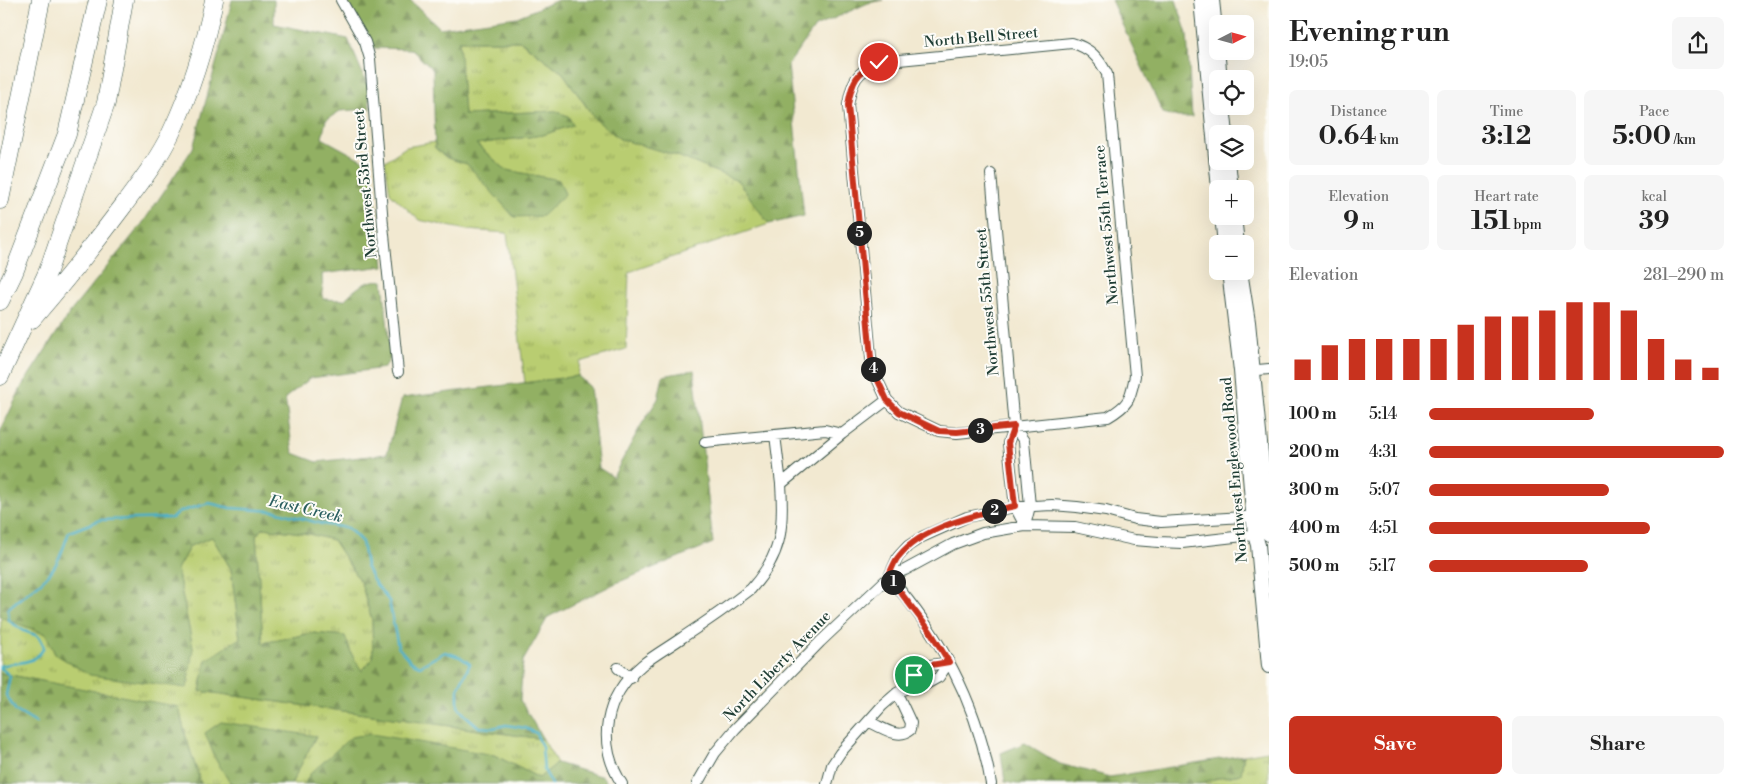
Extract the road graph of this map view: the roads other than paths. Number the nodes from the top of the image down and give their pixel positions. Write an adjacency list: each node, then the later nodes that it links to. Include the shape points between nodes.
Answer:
1 (41, 0): 12 (highway)
2 (98, 0): 15 (highway, via 67,134)
3 (124, 0): 16 (highway, via 106,103 48,270)
4 (214, 0): 16 (highway, via 194,75 171,133 149,172 90,252)
5 (341, 0): 19 (street, Northwest 53rd Street, via 365,42 370,60)
6 (1201, 0): 11 (main road)
7 (1212, 0): 9 (main road)
8 (1092, 52): 21 (street, North Bell Street, via 1072,43 879,62 867,67 851,86 848,105 871,358); 22 (street, Northwest 55th Terrace, via 1107,74 1135,376 1130,400 1108,417)
9 (1219, 70)
10 (991, 174): 22 (street, Northwest 55th Street)
11 (1218, 180)
12 (0, 200)
13 (1230, 280): 18 (main road, Northwest Englewood Road)
14 (1241, 280): 18 (main road, Northwest Englewood Road, via 1248,322)
15 (0, 301)
16 (21, 333): 20 (highway)
17 (1269, 369): 18 (street)
18 (1247, 371): 31 (main road, Northwest Englewood Road)
19 (398, 372)
20 (0, 376)
21 (887, 400): 22 (street, via 899,412 939,431); 23 (street)
22 (1014, 426): 26 (street, Northwest 55th Street, via 1024,441); 27 (street, Northwest 55th Street, via 1008,443)
23 (842, 434): 24 (street, via 825,430); 28 (street)
24 (775, 436): 25 (street); 28 (street)
25 (704, 442)
26 (1026, 464): 27 (street); 30 (street, Northwest 55th Street)
27 (1011, 466): 29 (street, Northwest 55th Street)
28 (781, 484): 38 (street, via 781,534 765,574 751,589 641,666)
29 (1015, 506): 30 (street, North Liberty Avenue); 32 (street, Northwest 55th Street); 34 (street, North Liberty Avenue, via 967,517 922,537 898,557)
30 (1030, 506): 31 (street, North Liberty Avenue, via 1087,508 1161,522); 32 (street, Northwest 55th Street)
31 (1260, 516): 33 (main road, Northwest Englewood Road)
32 (1024, 526): 33 (street, North Liberty Avenue, via 1074,527 1159,542); 34 (street, North Liberty Avenue, via 953,544)
33 (1264, 534): 36 (main road, Northwest Englewood Road, via 1258,545)
34 (888, 576): 35 (street); 42 (street, North Liberty Avenue, via 736,729 715,753)
35 (949, 662): 39 (street, via 931,665 914,675 912,685); 44 (street, via 982,740)
36 (1269, 666)
37 (618, 668): 38 (street)
38 (630, 678): 41 (street, via 617,693 606,733 613,769)
39 (897, 693): 40 (street); 40 (street, via 911,723 910,730 898,735)
40 (869, 722): 43 (street, via 840,753 832,765)
41 (622, 784)
42 (697, 784)
43 (827, 784)
44 (991, 784)

